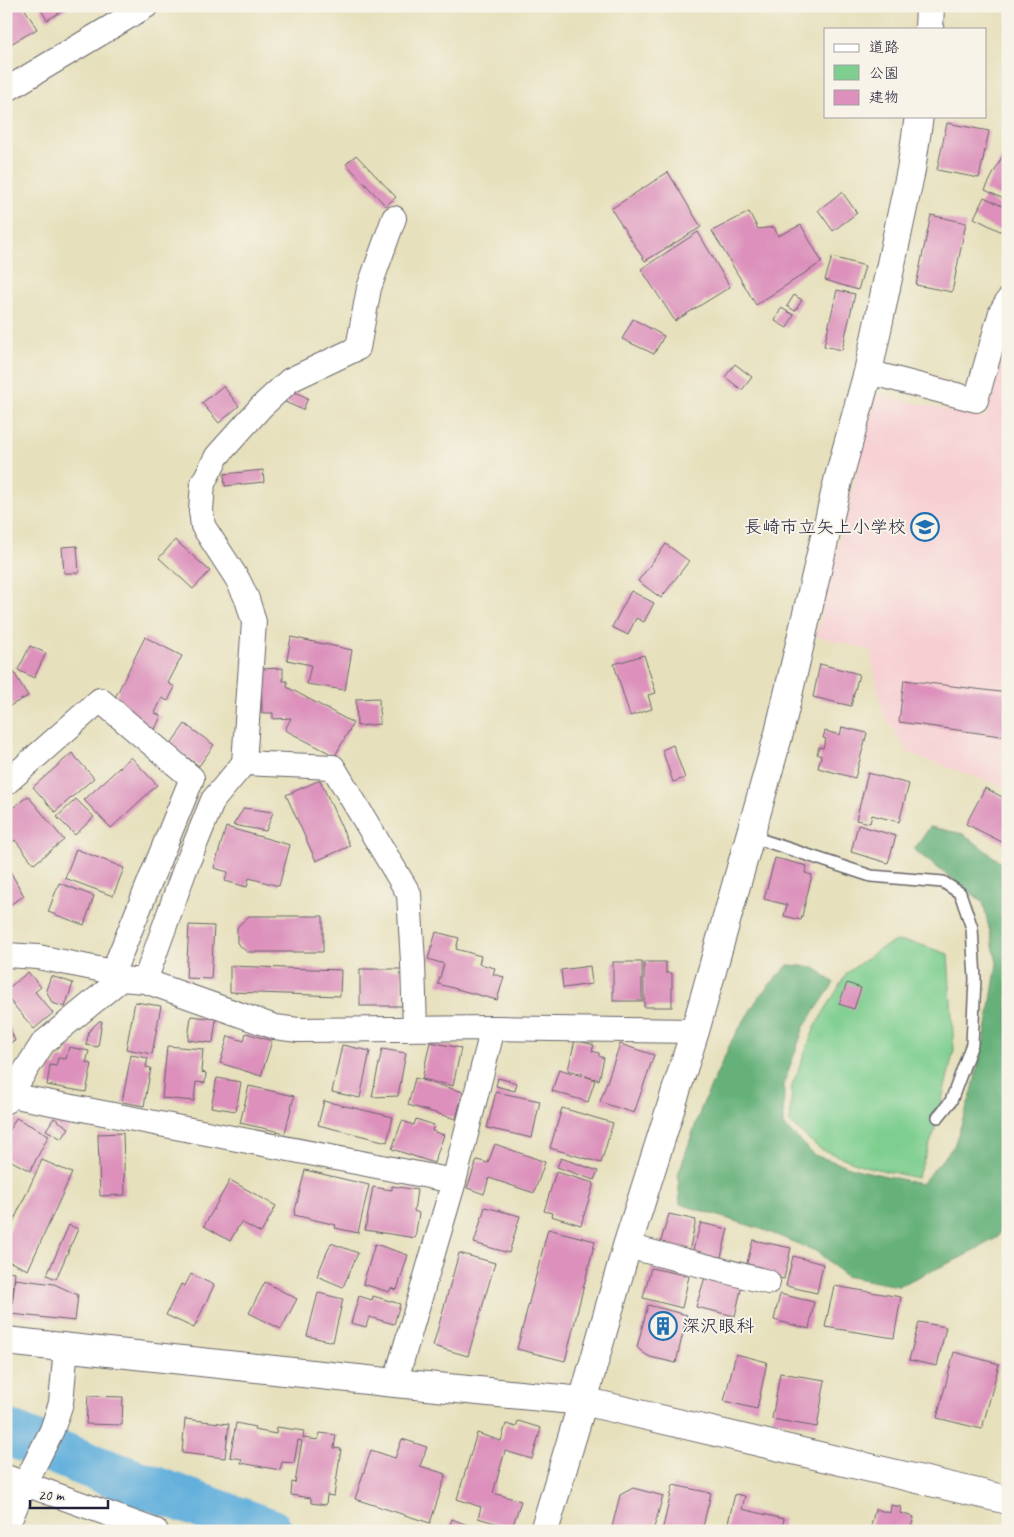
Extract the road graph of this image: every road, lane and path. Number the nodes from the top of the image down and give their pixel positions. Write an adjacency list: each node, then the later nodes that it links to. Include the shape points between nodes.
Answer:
1 (146, 6): 4 (street)
2 (930, 6): 3 (street)
3 (929, 28)
4 (6, 90)
5 (919, 118): 8 (street, via 911,170)
6 (394, 218): 9 (street, via 370,288 358,348 290,380 217,456 203,483 203,526 238,580 254,622)
7 (1008, 300): 8 (street, via 1000,312 976,400)
8 (868, 372): 11 (street, via 839,477 779,733)
9 (244, 763): 14 (street, via 213,800); 15 (street, via 333,767 409,894)
10 (6, 783): 13 (street, via 100,700 192,778)
11 (750, 836): 17 (street); 19 (lane, via 871,876 943,882 960,893 972,928 975,979 972,1044 951,1101)
12 (6, 956): 13 (street, via 38,957)
13 (117, 976): 14 (street); 18 (street, via 43,1043)
14 (145, 981): 15 (street, via 275,1027 298,1030)
15 (415, 1028): 16 (street)
16 (493, 1028): 17 (street); 20 (street)
17 (696, 1031): 21 (street)
18 (8, 1098): 20 (street)
19 (938, 1117)
20 (454, 1181): 25 (street)
21 (627, 1246): 22 (street); 26 (street)
22 (768, 1282)
23 (6, 1341): 24 (street)
24 (66, 1346): 25 (street); 27 (street, via 61,1404 52,1430)
25 (395, 1383): 26 (street)
26 (583, 1401): 28 (street); 31 (street)
27 (16, 1480): 29 (street); 30 (street)
28 (1008, 1500)
29 (6, 1529)
30 (156, 1531)
31 (544, 1531)

